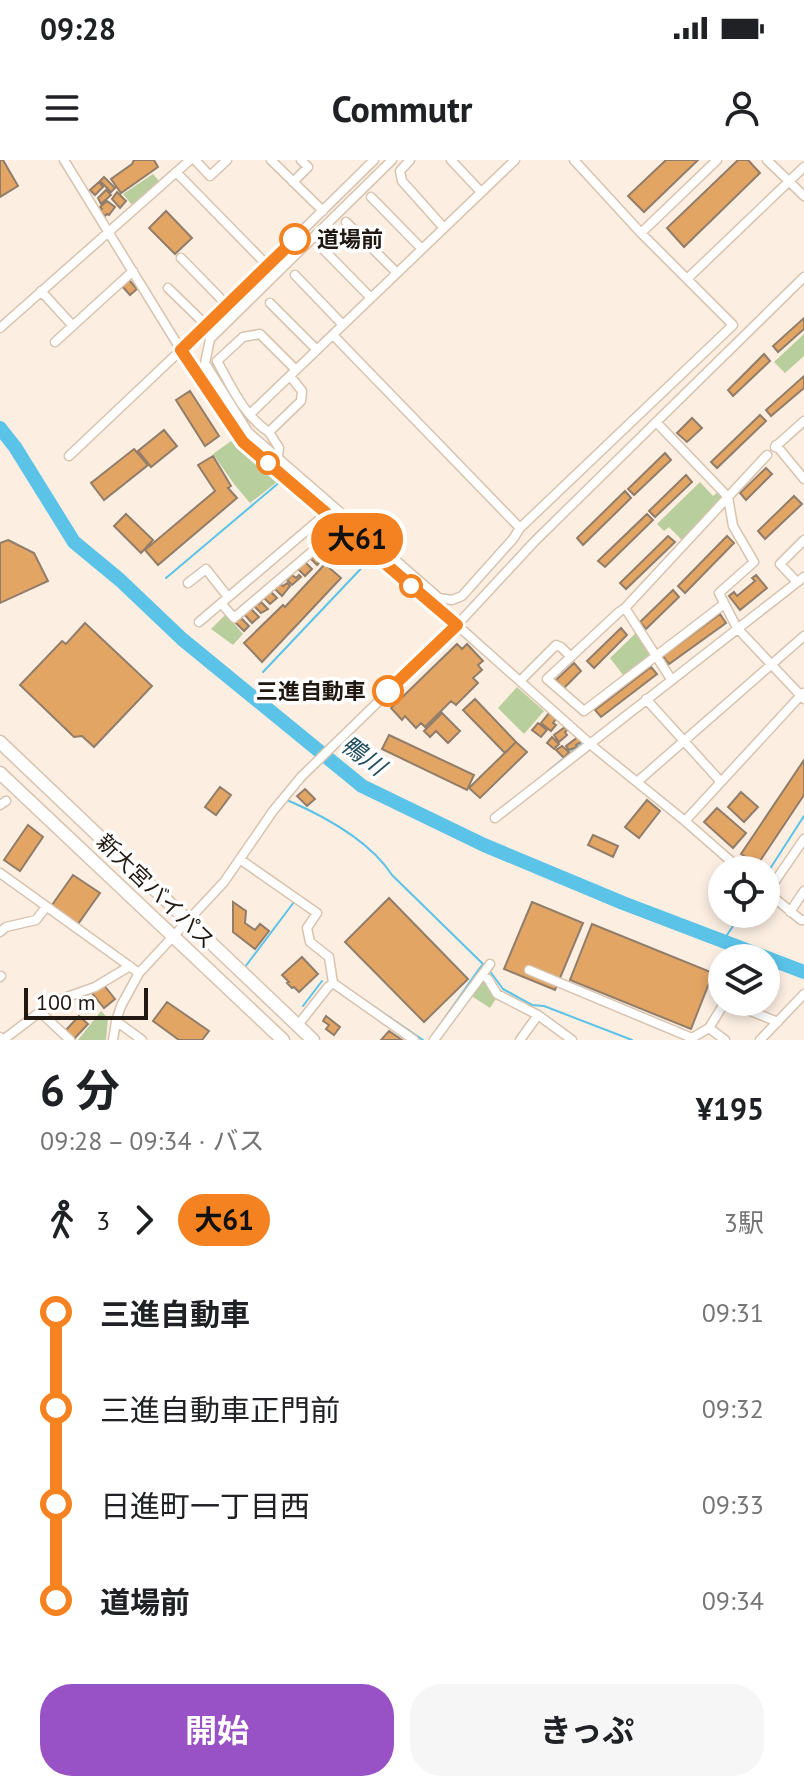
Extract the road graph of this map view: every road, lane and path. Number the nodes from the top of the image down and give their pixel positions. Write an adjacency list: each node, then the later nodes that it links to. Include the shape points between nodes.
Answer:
1 (64, 160): 24 (street)
2 (192, 160): 3 (street, via 210,176); 15 (street)
3 (227, 160)
4 (301, 160): 17 (street, via 308,167)
5 (374, 160): 21 (street)
6 (392, 160): 56 (street, via 210,339 205,363 248,432)
7 (410, 160): 23 (street, via 400,171 402,181)
8 (451, 160): 18 (street)
9 (515, 160): 18 (street)
10 (574, 160): 25 (street)
11 (717, 160): 25 (street)
12 (767, 160): 16 (street)
13 (275, 161): 17 (street)
14 (804, 167): 16 (street)
15 (176, 172): 24 (street); 29 (street)
16 (789, 181): 19 (street); 34 (street)
17 (293, 182): 21 (street)
18 (481, 192): 23 (street)
19 (804, 196)
20 (371, 197): 27 (street)
21 (323, 211): 29 (street)
22 (346, 222): 31 (street)
23 (444, 228): 27 (street)
24 (109, 233): 30 (street); 36 (street)
25 (641, 233): 34 (street)
26 (320, 246): 37 (street)
27 (422, 249): 31 (street)
28 (181, 258): 39 (street)
29 (268, 266): 39 (street)
30 (133, 271): 41 (street); 46 (street)
31 (397, 273): 37 (street)
32 (295, 275): 40 (street)
33 (804, 277): 50 (street)
34 (687, 279): 61 (street, via 733,325)
35 (168, 288): 42 (street)
36 (41, 291): 41 (street); 43 (street)
37 (371, 298): 40 (street)
38 (270, 303): 47 (street)
39 (228, 306): 42 (street)
40 (343, 325): 44 (street)
41 (73, 326): 45 (street)
42 (207, 326): 46 (street)
43 (0, 328)
44 (333, 335): 47 (street); 61 (street)
45 (55, 342)
46 (181, 350): 55 (street); 59 (street, via 239,438)
47 (317, 350): 48 (street)
48 (293, 373): 49 (street); 49 (street, via 260,334 243,337 217,361); 52 (street, via 301,401)
49 (250, 414): 52 (street)
50 (656, 422): 58 (street); 69 (street)
51 (801, 424): 53 (street); 54 (street)
52 (269, 432): 56 (street)
53 (804, 435)
54 (772, 450): 57 (street); 58 (street)
55 (69, 456)
56 (278, 456): 61 (street, via 439,598 462,596)
57 (804, 479)
58 (728, 497): 66 (street, via 733,526 754,562 719,593); 67 (street)
59 (327, 513): 60 (street); 65 (street)
60 (342, 526): 65 (street, via 234,618); 69 (street)
61 (520, 528)
62 (804, 540): 63 (street, via 780,564)
63 (800, 579): 70 (street)
64 (188, 583): 65 (street, via 206,569)
65 (224, 600): 68 (street)
66 (724, 604): 70 (street); 72 (street)
67 (625, 608): 72 (street); 73 (street)
68 (199, 622)
69 (457, 625): 76 (street); 89 (street, via 301,777)
70 (737, 628): 74 (street); 75 (street)
71 (804, 636): 74 (street)
72 (656, 656): 73 (street, via 584,711 547,679); 75 (street)
73 (571, 657): 76 (street, via 556,645)
74 (772, 664): 77 (street); 79 (street)
75 (671, 679): 78 (street)
76 (520, 681): 81 (street)
77 (803, 696): 84 (street)
78 (646, 699): 79 (street); 81 (street)
79 (685, 741): 83 (street); 84 (street)
80 (0, 742): 97 (highway, 新大宮バイパス)
81 (590, 743): 83 (street); 85 (street)
82 (0, 773): 99 (highway, 新大宮バイパス)
83 (637, 782): 86 (street)
84 (721, 782): 86 (street)
85 (495, 818)
86 (685, 821): 88 (street)
87 (804, 839): 91 (street)
88 (725, 856)
89 (241, 860): 97 (street); 105 (street, via 317,913 307,928 310,942 329,957)
90 (0, 873): 94 (street)
91 (780, 873)
92 (804, 891): 95 (street)
93 (780, 903): 95 (street)
94 (46, 907): 98 (street, via 36,920); 101 (street)
95 (790, 912): 96 (street)
96 (804, 920)
97 (188, 921): 99 (street); 113 (highway, 新大宮バイパス)
98 (1, 930)
99 (174, 935): 103 (street); 119 (highway, 新大宮バイパス)
100 (490, 964): 104 (street)
101 (130, 966): 103 (street); 107 (street)
102 (529, 970): 114 (street, via 692,1038)
103 (139, 973): 111 (street)
104 (482, 975): 108 (street, via 497,994); 122 (street)
105 (333, 983): 113 (street); 121 (street)
106 (804, 994): 112 (street)
107 (40, 1012): 115 (street, via 3,1040); 116 (street)
108 (538, 1015): 123 (street); 124 (street)
109 (717, 1016): 114 (street)
110 (762, 1016): 112 (street)
111 (116, 1021): 117 (street); 118 (street)
112 (778, 1022): 126 (street)
113 (298, 1025): 120 (highway, 新大宮バイパス)
114 (709, 1028): 125 (street)
115 (0, 1037)
116 (70, 1040)
117 (113, 1040)
118 (142, 1040)
119 (283, 1040)
120 (313, 1040)
121 (414, 1040)
122 (434, 1040)
123 (520, 1040)
124 (572, 1040)
125 (725, 1040)
126 (760, 1040)

